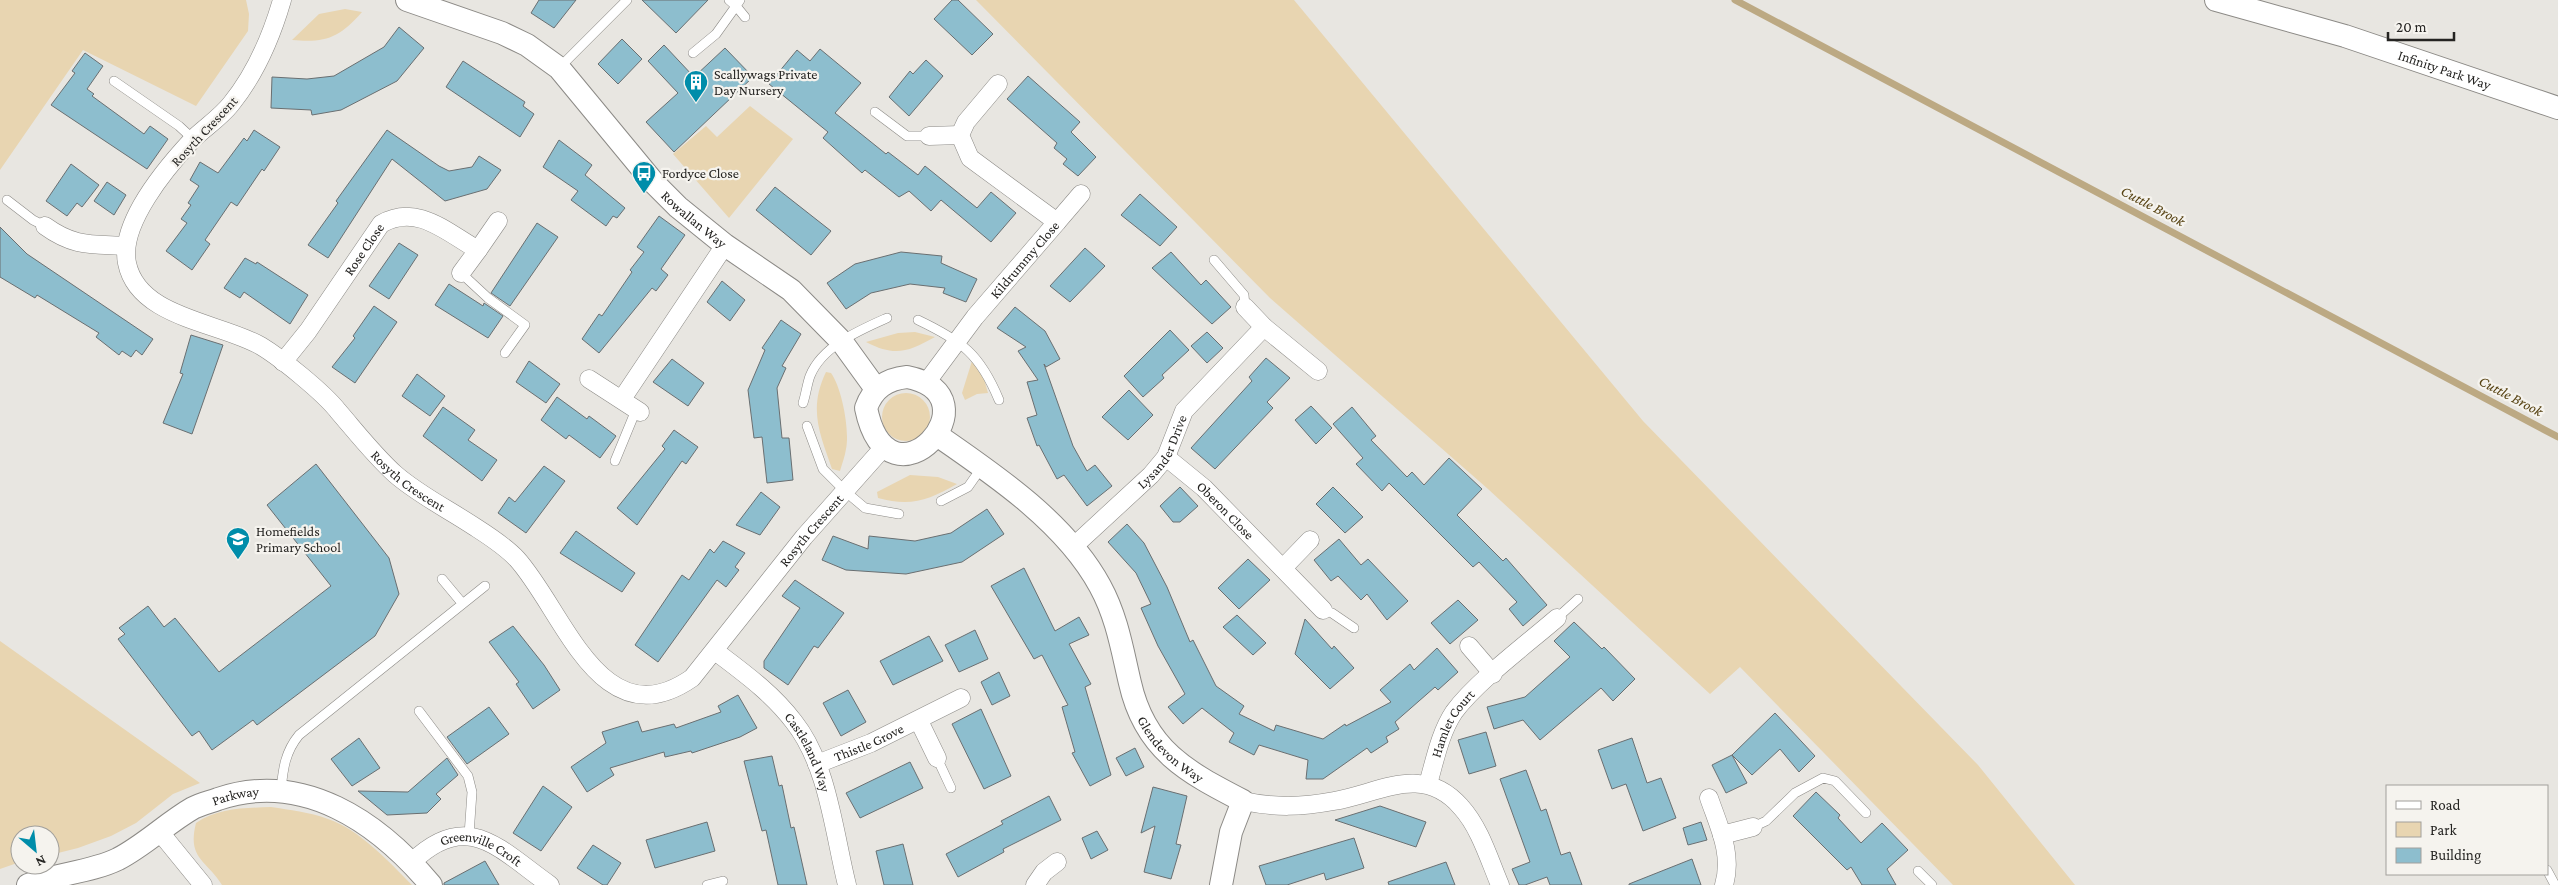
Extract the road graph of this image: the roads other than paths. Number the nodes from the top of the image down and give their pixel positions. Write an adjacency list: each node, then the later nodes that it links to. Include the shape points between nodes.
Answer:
1 (282, 0): 15 (street, Rosyth Crescent, via 274,28 255,70 230,106)
2 (408, 0): 8 (street, Rowallan Way, via 502,33 527,45)
3 (627, 0): 8 (lane)
4 (2216, 0): 11 (street, Infinity Park Way, via 2345,36)
5 (735, 2): 6 (lane); 7 (lane, via 716,34)
6 (746, 17)
7 (693, 53)
8 (559, 68): 21 (street, Rowallan Way, via 654,183)
9 (114, 81): 15 (lane)
10 (998, 84): 13 (street, via 966,122)
11 (2558, 108)
12 (875, 112): 14 (lane, via 906,136)
13 (960, 135): 14 (street); 19 (street, Kildrummy Close, via 970,158)
14 (928, 136)
15 (193, 139): 22 (street, Rosyth Crescent, via 138,211)
16 (1081, 194): 19 (street)
17 (7, 200): 20 (lane)
18 (498, 221): 23 (street)
19 (1057, 222): 30 (street, Kildrummy Close)
20 (45, 226): 22 (street, via 78,244)
21 (725, 245): 31 (street, Rowallan Way, via 791,290); 40 (street)
22 (125, 246): 33 (street, Rosyth Crescent, via 132,279 140,292 153,302 172,312 231,332 261,346)
23 (478, 250): 25 (street); 33 (street, Rose Close, via 422,218 409,215 394,217 382,224 372,236 308,331)
24 (1214, 260): 26 (lane, via 1244,294)
25 (461, 273): 32 (lane, via 525,326)
26 (1245, 307): 29 (street)
27 (887, 318): 31 (lane)
28 (918, 320): 30 (lane)
29 (1264, 326): 34 (street); 44 (street, Lysander Drive, via 1184,411)
30 (958, 341): 36 (street, Kildrummy Close); 38 (lane, via 972,352 989,375)
31 (842, 342): 37 (street, Rowallan Way); 39 (lane, via 823,358 810,375)
32 (505, 352)
33 (283, 362): 61 (street, Rosyth Crescent, via 337,409 355,433 397,476 488,536 518,560 568,635 606,681 641,696 660,695 692,678)
34 (1318, 371)
35 (589, 379): 40 (street)
36 (926, 383): 37 (street, via 907,377 895,378); 42 (street, via 935,390 944,412 944,422)
37 (876, 389): 43 (street, via 866,408 869,424)
38 (999, 400)
39 (803, 402)
40 (632, 407): 45 (lane)
41 (807, 426): 47 (lane, via 823,470)
42 (937, 435): 43 (street, via 927,446 912,453 898,454); 46 (street, Glendevon Way)
43 (884, 447): 47 (street, Rosyth Crescent)
44 (1166, 457): 51 (street, Lysander Drive, via 1151,475); 52 (street, Oberon Close, via 1204,488)
45 (615, 461)
46 (982, 466): 48 (lane, via 968,488); 51 (street, Glendevon Way, via 1033,508)
47 (846, 492): 49 (lane, via 866,508); 61 (street, Rosyth Crescent, via 804,537)
48 (941, 502)
49 (899, 514)
50 (1310, 540): 52 (street)
51 (1073, 547): 72 (street, Glendevon Way, via 1112,609 1130,684 1145,724 1176,762)
52 (1283, 568): 57 (street, Oberon Close)
53 (442, 579): 56 (lane)
54 (485, 586): 56 (lane)
55 (1578, 598): 58 (lane, Hamlet Court)
56 (462, 603): 70 (lane, via 299,734 285,758)
57 (1324, 610): 59 (lane)
58 (1557, 618): 62 (street, Hamlet Court)
59 (1354, 628)
60 (1469, 646): 62 (street)
61 (715, 651): 67 (street, Castleland Way, via 760,685 779,704 795,724)
62 (1493, 674): 68 (street, Hamlet Court, via 1454,712 1440,741)
63 (961, 698): 65 (street, Thistle Grove)
64 (419, 711): 76 (lane, via 468,776 472,792)
65 (919, 720): 66 (street, Thistle Grove); 67 (street, Thistle Grove)
66 (937, 758): 69 (lane)
67 (817, 764): 88 (street, Castleland Way)
68 (1428, 784): 72 (street, Glendevon Way, via 1408,782 1335,801 1307,804 1272,807); 91 (street, Glendevon Way, via 1448,794 1461,807 1481,840)
69 (951, 788)
70 (280, 790): 75 (street, Parkway, via 236,793 194,808); 78 (street, Parkway, via 344,810)
71 (1709, 798): 77 (street)
72 (1243, 801): 90 (street, via 1230,832)
73 (1866, 813): 74 (lane, via 1836,781 1823,778 1795,793 1766,821)
74 (1753, 827): 77 (street)
75 (159, 831): 83 (street, Parkway, via 116,860 87,871 46,878); 84 (street)
76 (469, 835): 78 (street, Greenville Croft, via 438,841); 86 (street, Greenville Croft, via 485,839)
77 (1722, 835): 92 (street, via 1728,866)
78 (412, 862): 85 (street, Parkway)
79 (1057, 862): 89 (street)
80 (1918, 871): 93 (lane)
81 (2548, 872): 94 (lane)
82 (723, 881): 87 (lane)
83 (28, 885)
84 (204, 885)
85 (431, 885)
86 (550, 885)
87 (707, 885)
88 (847, 885)
89 (1035, 885)
90 (1221, 885)
91 (1500, 885)
92 (1724, 885)
93 (1932, 885)
94 (2555, 885)

